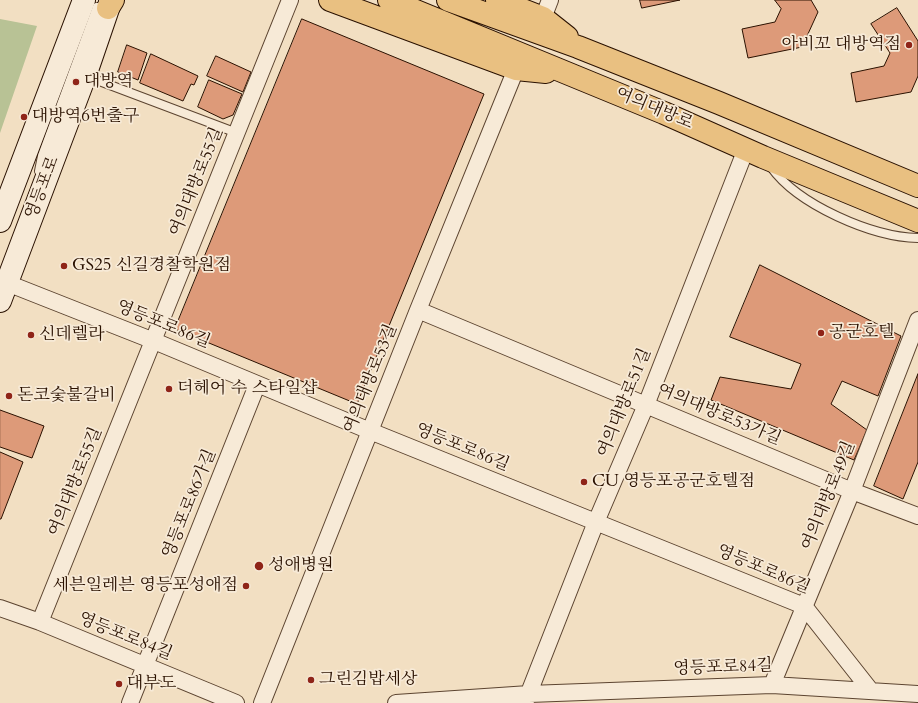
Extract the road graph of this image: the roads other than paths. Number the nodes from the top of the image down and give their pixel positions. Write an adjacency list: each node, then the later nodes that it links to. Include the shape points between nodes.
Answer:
1 (84, 0): 16 (main road, 영등포로)
2 (290, 0): 13 (street, 여의대방로55길)
3 (330, 0): 10 (main road)
4 (389, 0): 11 (main road, 여의대방로)
5 (448, 0): 9 (main road, 여의대방로)
6 (497, 0): 8 (main road)
7 (108, 2): 12 (main road, 영등포로); 17 (lane, via 42,156)
8 (546, 9): 9 (main road, via 564,34)
9 (578, 47): 15 (main road, 여의대방로)
10 (516, 69): 11 (main road); 21 (street, 여의대방로53길)
11 (571, 74): 14 (main road, 여의대방로)
12 (85, 76): 13 (lane); 17 (main road, 영등포로)
13 (237, 133): 23 (street, 여의대방로55길)
14 (755, 153): 18 (main road, 여의대방로); 19 (lane, via 792,189 816,205 880,233); 25 (street, 여의대방로51길)
15 (918, 186)
16 (0, 221)
17 (30, 221): 20 (main road, 영등포로)
18 (918, 221)
19 (918, 238)
20 (3, 292): 23 (street, 영등포로86길)
21 (418, 310): 25 (street, 여의대방로53가길); 26 (street, 여의대방로53길)
22 (918, 320): 27 (street, 여의대방로49길)
23 (154, 341): 24 (street, 영등포로86길); 32 (street, 여의대방로55길)
24 (257, 385): 26 (street, 영등포로86길); 33 (street, 영등포로86가길)
25 (646, 405): 27 (street, 여의대방로53가길); 29 (street, 여의대방로51길)
26 (370, 431): 29 (street, 영등포로86길); 40 (street, 여의대방로53길)
27 (852, 491): 28 (street, 여의대방로53가길); 30 (street, 여의대방로49길)
28 (918, 516)
29 (596, 522): 30 (street, 영등포로86길); 37 (street, 여의대방로51길)
30 (804, 606): 34 (street, 여의대방로49길); 35 (street, 영등포로86길)
31 (0, 608): 32 (street, 영등포로84길)
32 (40, 622): 33 (street, 영등포로84길)
33 (146, 666): 38 (street, 영등포로86가길); 39 (street, 영등포로84길)
34 (772, 685): 35 (street, 영등포로84길); 37 (street, 영등포로84길)
35 (871, 691): 36 (street, 영등포로84길)
36 (918, 694)
37 (527, 698): 41 (street, 영등포로84길)
38 (130, 703)
39 (236, 703)
40 (262, 703)
41 (396, 703)

